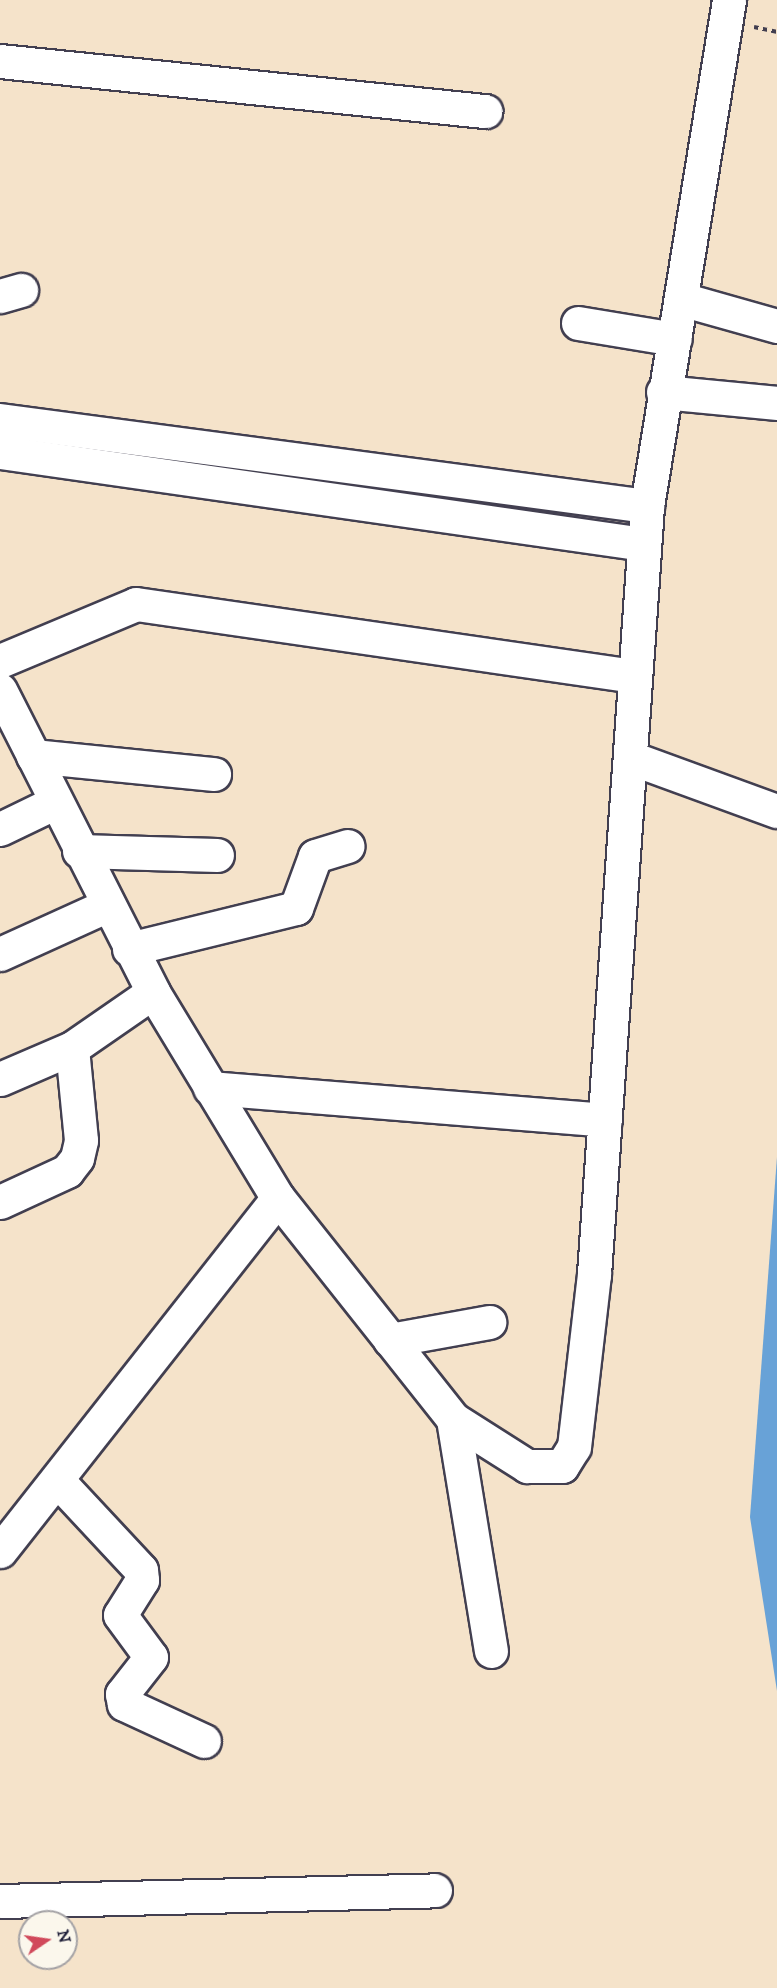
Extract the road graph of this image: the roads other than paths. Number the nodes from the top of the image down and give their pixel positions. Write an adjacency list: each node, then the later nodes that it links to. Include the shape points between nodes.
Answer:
1 (724, 1): 4 (street)
2 (0, 61): 3 (street)
3 (485, 111)
4 (681, 299): 6 (street); 7 (street)
5 (578, 323): 7 (street)
6 (777, 326)
7 (675, 339): 8 (street)
8 (663, 392): 9 (street); 12 (street)
9 (777, 403)
10 (0, 420): 12 (street)
11 (0, 452): 13 (street)
12 (647, 506): 13 (street)
13 (644, 544): 15 (street)
14 (0, 660): 15 (street, via 136,604)
15 (634, 676): 18 (street)
16 (0, 690): 17 (street)
17 (33, 756): 19 (street); 20 (street)
18 (631, 758): 21 (street); 33 (street)
19 (214, 774)
20 (54, 803): 22 (street); 24 (street)
21 (777, 811)
22 (0, 829)
23 (347, 846): 27 (street, via 315,856 296,908)
24 (79, 851): 25 (street); 26 (street)
25 (217, 855)
26 (106, 906): 27 (street); 28 (street)
27 (129, 950): 29 (street)
28 (0, 954)
29 (153, 992): 30 (street); 32 (street)
30 (72, 1048): 31 (street); 35 (street, via 81,1140 77,1158 67,1171)
31 (0, 1078)
32 (210, 1088): 33 (street); 34 (street)
33 (605, 1120): 38 (street, via 594,1274 569,1458 550,1470 527,1467)
34 (278, 1198): 37 (street); 39 (street)
35 (0, 1202)
36 (489, 1322): 37 (street)
37 (390, 1340): 38 (street)
38 (453, 1419): 41 (street)
39 (60, 1482): 40 (street); 42 (street, via 141,1570 142,1580 120,1615 151,1657 122,1694 124,1704)
40 (7, 1531)
41 (491, 1651)
42 (204, 1741)
43 (435, 1890): 44 (street)
44 (0, 1901)

